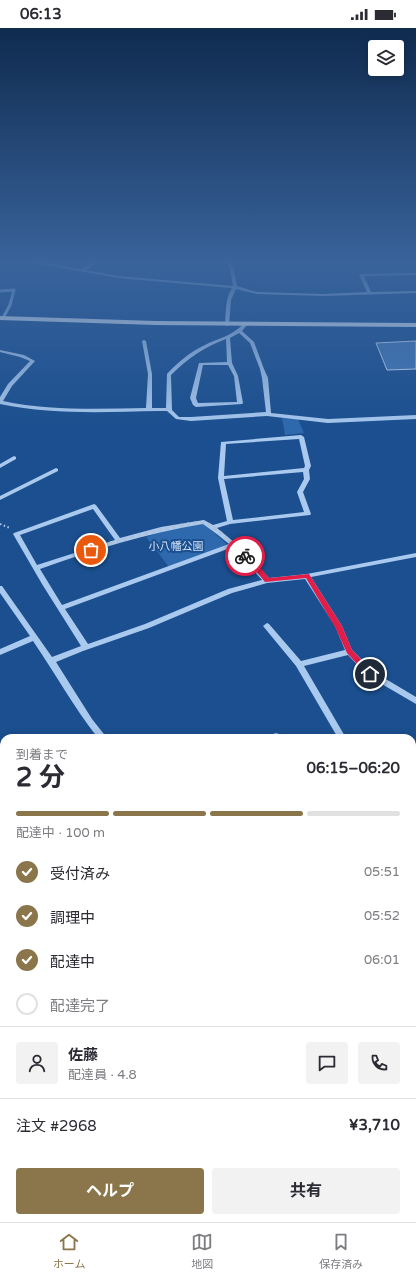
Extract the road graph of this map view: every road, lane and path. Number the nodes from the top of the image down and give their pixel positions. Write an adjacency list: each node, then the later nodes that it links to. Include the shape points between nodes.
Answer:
1 (1, 319): 3 (main road)
2 (227, 319): 3 (street)
3 (227, 325): 4 (main road)
4 (245, 325): 5 (main road); 6 (street)
5 (416, 325)
6 (240, 332): 7 (street); 14 (street, via 252,342 262,369)
7 (228, 338): 10 (street); 13 (street, via 214,342 189,356 169,375)
8 (144, 341): 12 (street, via 150,374)
9 (0, 352): 11 (street, via 33,361 10,385)
10 (230, 363): 10 (street, via 236,376 240,403 196,405 194,398 201,364)
11 (0, 402): 12 (street, via 23,408 50,410)
12 (148, 409): 13 (street)
13 (169, 410): 14 (street, via 178,418 191,419)
14 (269, 415): 15 (street, via 328,421)
15 (416, 417)
16 (14, 458): 17 (street)
17 (0, 466)
18 (56, 470): 21 (street)
19 (306, 470): 20 (street); 20 (street, via 308,466 301,437 223,443); 22 (street, via 307,479 300,492 308,514)
20 (221, 478): 22 (street)
21 (0, 498)
22 (230, 522): 23 (street)
23 (213, 527): 24 (street, via 204,522 197,522); 25 (street)
24 (118, 540): 27 (street); 27 (street, via 94,506 16,534)
25 (233, 546): 29 (street, via 252,562); 31 (street)
26 (416, 555): 28 (street)
27 (36, 568): 31 (street)
28 (307, 576): 29 (street); 36 (street, via 338,626)
29 (267, 581): 34 (street, via 230,591 147,626)
30 (0, 588): 33 (street)
31 (61, 608): 34 (street)
32 (267, 626): 38 (street)
33 (35, 638): 35 (street); 37 (street)
34 (86, 647): 37 (street)
35 (0, 652)
36 (349, 652): 38 (street); 39 (street, via 370,674)
37 (51, 662): 40 (street)
38 (299, 664): 41 (street)
39 (416, 701)
40 (100, 734)
41 (340, 734)

